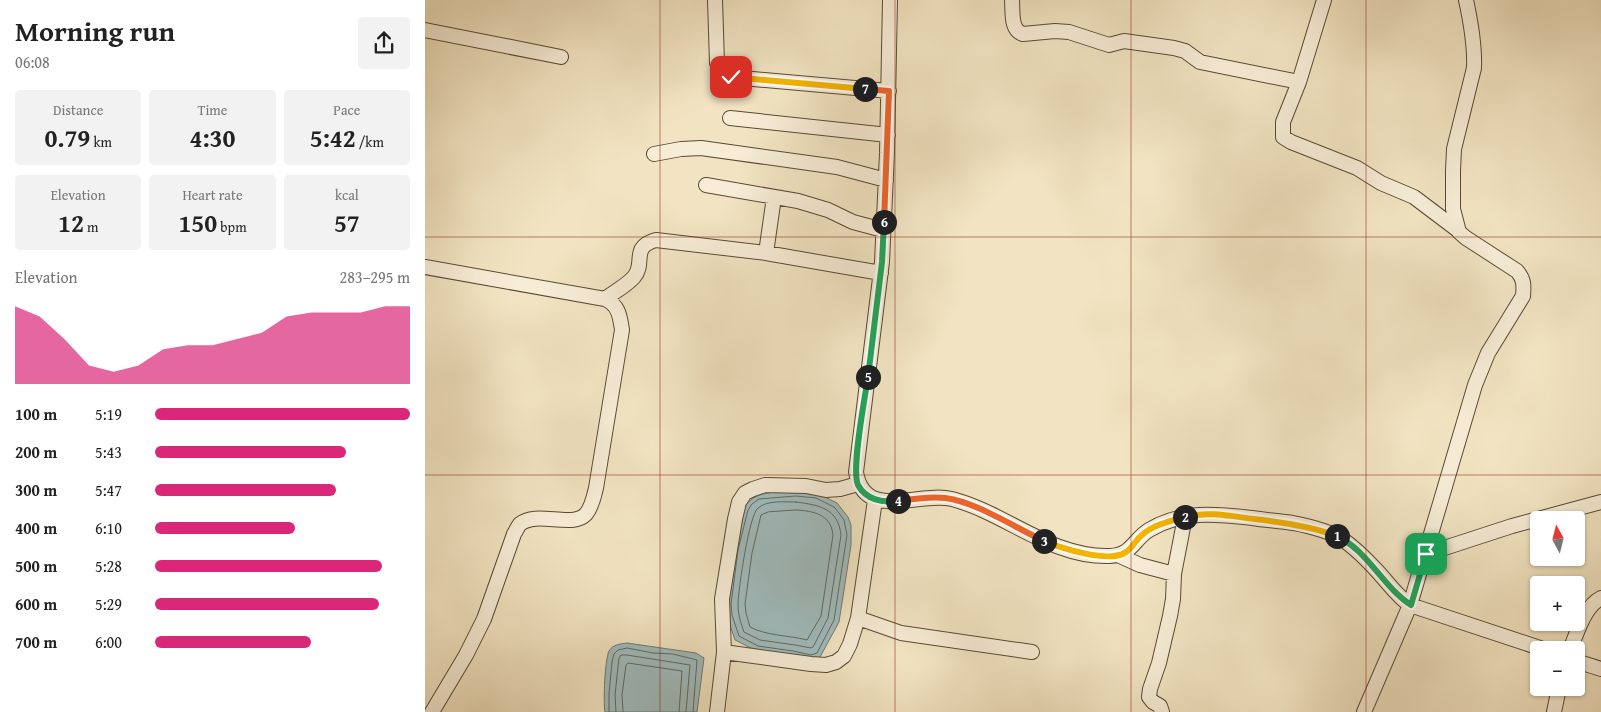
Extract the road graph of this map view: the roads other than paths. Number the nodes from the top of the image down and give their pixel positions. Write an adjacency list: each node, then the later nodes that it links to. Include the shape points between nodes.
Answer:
1 (715, 0): 9 (street, via 717,63 724,75)
2 (890, 0): 9 (street)
3 (1012, 0): 8 (street, via 1014,27 1023,34 1069,32 1109,45 1124,41 1174,48 1185,51 1200,62)
4 (1324, 0): 8 (street)
5 (1466, 0): 17 (street, via 1475,55 1454,149 1453,208)
6 (425, 30): 7 (street)
7 (561, 57)
8 (1299, 82): 17 (street, via 1283,122 1283,137 1415,197)
9 (889, 91): 11 (street)
10 (730, 118): 11 (street)
11 (888, 135): 13 (street)
12 (654, 154): 13 (street, via 701,148 837,167)
13 (886, 180): 16 (street)
14 (706, 185): 15 (street)
15 (774, 197): 16 (street, via 811,204 853,222); 18 (street)
16 (883, 230): 20 (street)
17 (1459, 232): 26 (street, via 1517,271 1522,277 1523,296 1488,353 1475,385)
18 (767, 253): 20 (street); 21 (street, via 656,240 642,247 634,277)
19 (425, 267): 21 (street)
20 (881, 273): 22 (street, via 857,456)
21 (605, 299): 39 (street, via 617,309 622,330 592,504 578,519 529,520 520,524 484,619)
22 (858, 484): 23 (street); 34 (street, via 826,490 765,485 745,493 735,519 722,599)
23 (875, 500): 27 (street, via 946,498 967,503 1061,548); 31 (street)
24 (1601, 502): 26 (street)
25 (1185, 517): 27 (street, via 1149,529); 28 (street); 30 (street, via 1216,514 1293,523 1340,537)
26 (1426, 554): 30 (street)
27 (1120, 556): 28 (street, via 1140,566)
28 (1174, 574): 41 (street, via 1170,616 1149,689 1149,697)
29 (1601, 598): 32 (street, via 1595,601 1581,622)
30 (1411, 605): 33 (street); 42 (street)
31 (858, 618): 34 (street, via 844,656 826,665); 35 (street, via 901,633)
32 (1573, 641)
33 (1530, 645)
34 (724, 652): 40 (street)
35 (1032, 652)
36 (1585, 664): 37 (street)
37 (1601, 669)
38 (1557, 696): 43 (street)
39 (432, 712)
40 (717, 712)
41 (1162, 712)
42 (1364, 712)
43 (1554, 712)

